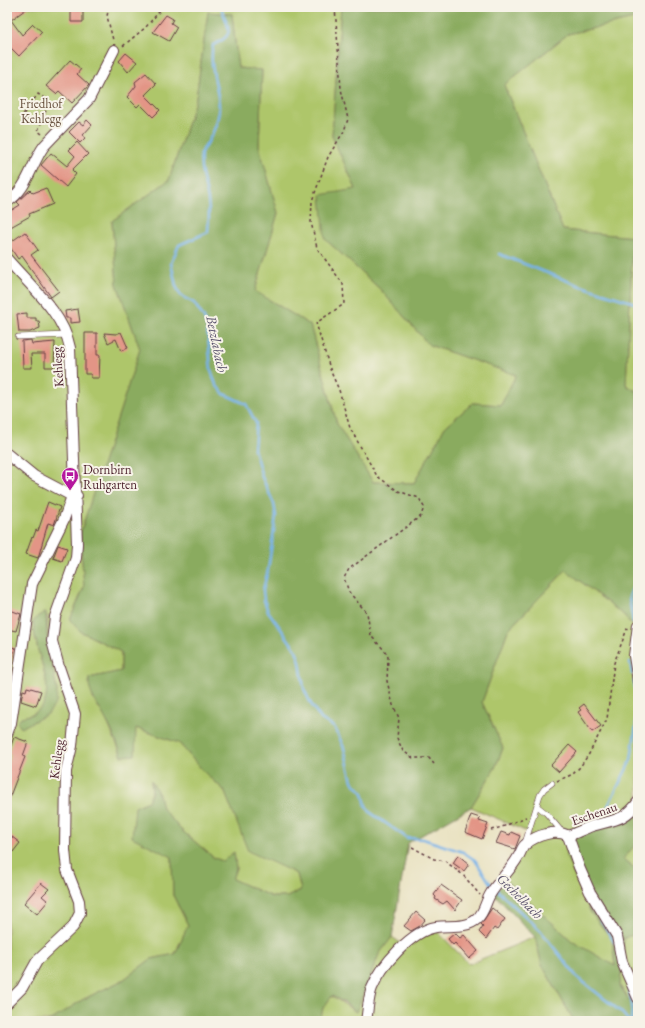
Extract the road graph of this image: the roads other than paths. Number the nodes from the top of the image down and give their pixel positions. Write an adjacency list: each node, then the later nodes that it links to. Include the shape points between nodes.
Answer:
1 (114, 50): 2 (street, via 89,99 44,146 26,182)
2 (7, 202)
3 (7, 259): 4 (street, Kehlegg, via 56,315)
4 (67, 335): 5 (lane); 7 (street, Kehlegg, via 72,368)
5 (18, 338)
6 (7, 454): 7 (street, via 34,476)
7 (74, 496): 10 (street, Kehlegg, via 32,584 11,723); 17 (street, Kehlegg, via 76,558 55,616 52,641 75,714 72,746 66,771 65,850 67,870 79,901 80,913 73,927 36,961 22,988)
8 (636, 626): 9 (street, via 634,656)
9 (638, 681)
10 (7, 734)
11 (552, 783): 13 (lane, via 544,789)
12 (638, 802): 14 (street, Eschenau, via 622,818)
13 (537, 806): 14 (lane); 15 (lane)
14 (565, 834): 15 (street, Eschenau, via 547,834); 16 (street, via 596,905 615,931 622,962)
15 (525, 844): 18 (street, via 475,921 427,930 393,955 378,976 372,990)
16 (638, 998)
17 (7, 1003)
18 (366, 1021)

